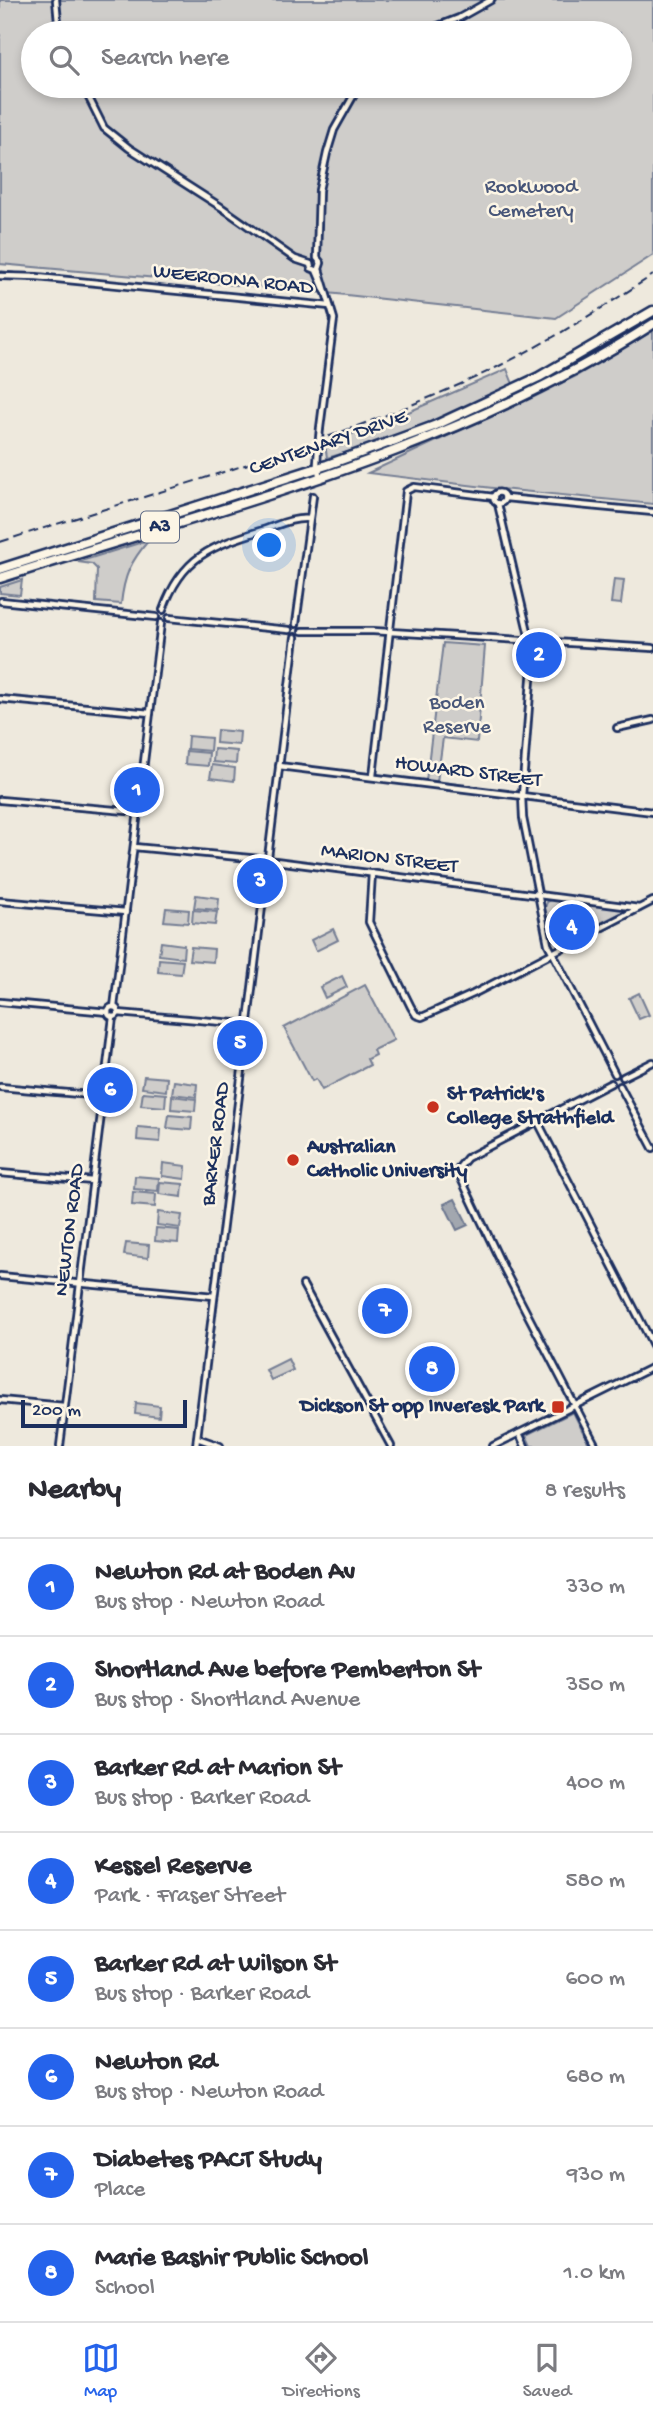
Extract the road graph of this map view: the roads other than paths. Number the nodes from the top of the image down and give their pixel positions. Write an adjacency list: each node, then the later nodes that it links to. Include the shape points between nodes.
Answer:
1 (56, 0): 3 (street)
2 (491, 0): 4 (street)
3 (58, 21)
4 (451, 21)
5 (89, 98): 8 (street, via 104,128 129,148 295,259)
6 (352, 98): 7 (street, via 327,153 319,190)
7 (317, 258): 8 (street); 9 (street, via 321,263)
8 (310, 264): 9 (street)
9 (317, 269): 11 (street)
10 (0, 276): 11 (street, WEEROONA ROAD)
11 (331, 306): 14 (street, WEEROONA ROAD, bridge, via 334,319)
12 (653, 311): 14 (highway, CENTENARY DRIVE / A3, via 487,402 376,449)
13 (653, 324): 15 (highway, CENTENARY DRIVE / A3, via 499,408)
14 (317, 468): 15 (street, WEEROONA ROAD); 22 (highway, CENTENARY DRIVE / A3)
15 (320, 479): 23 (highway, CENTENARY DRIVE / A3)
16 (313, 496): 21 (street)
17 (494, 497): 18 (street, via 499,492); 19 (street); 32 (street, via 410,487 406,491)
18 (505, 498): 19 (street); 20 (street)
19 (498, 504): 34 (street)
20 (653, 512)
21 (310, 519): 25 (street, via 293,520 205,552 177,579); 29 (street)
22 (0, 569)
23 (0, 578)
24 (1, 601): 26 (street)
25 (163, 610): 26 (street); 27 (street)
26 (156, 617): 28 (street)
27 (169, 618): 28 (street); 30 (street)
28 (161, 623): 37 (street)
29 (296, 624): 30 (street); 31 (street)
30 (289, 630): 33 (street)
31 (302, 631): 32 (street); 33 (street)
32 (389, 632): 34 (street); 41 (street)
33 (295, 637): 40 (street, BARKER ROAD)
34 (532, 640): 35 (street); 42 (street)
35 (653, 648)
36 (0, 699): 37 (street)
37 (150, 713): 45 (street)
38 (653, 720): 39 (street)
39 (617, 728)
40 (279, 766): 41 (street, HOWARD STREET); 47 (street, BARKER ROAD)
41 (373, 776): 42 (street, HOWARD STREET)
42 (522, 796): 44 (street, HOWARD STREET); 49 (street)
43 (0, 800): 45 (street)
44 (653, 812)
45 (138, 813): 46 (street)
46 (134, 847): 47 (street, MARION STREET); 53 (street)
47 (267, 860): 48 (street, MARION STREET); 60 (street, BARKER ROAD)
48 (372, 873): 49 (street, MARION STREET); 54 (street, via 369,922 416,1016 425,1016)
49 (537, 894): 52 (street, MARION STREET); 54 (street)
50 (0, 901): 53 (street)
51 (653, 901): 52 (street)
52 (639, 908): 54 (street)
53 (126, 912): 56 (street)
54 (552, 952): 62 (street)
55 (0, 1002): 57 (street)
56 (114, 1007): 57 (street); 58 (street)
57 (108, 1012): 59 (street)
58 (118, 1013): 59 (street); 60 (street)
59 (113, 1017): 67 (street, NEWTON ROAD)
60 (246, 1024): 75 (street, BARKER ROAD)
61 (653, 1062): 63 (street)
62 (615, 1074): 63 (street); 64 (street)
63 (623, 1077): 65 (street)
64 (611, 1083): 65 (street); 68 (street)
65 (620, 1086): 69 (street)
66 (0, 1087): 67 (street)
67 (103, 1096): 71 (street, NEWTON ROAD)
68 (538, 1122): 76 (street); 80 (street, via 457,1167)
69 (653, 1148)
70 (0, 1172): 71 (street)
71 (93, 1181): 73 (street, NEWTON ROAD)
72 (0, 1276): 73 (street)
73 (80, 1284): 75 (street); 79 (street, NEWTON ROAD)
74 (303, 1285): 86 (street)
75 (214, 1296): 82 (street, BARKER ROAD)
76 (653, 1345)
77 (653, 1367): 80 (street)
78 (0, 1400): 79 (street)
79 (64, 1406): 83 (street, NEWTON ROAD)
80 (574, 1406): 81 (street); 89 (street)
81 (519, 1433): 87 (street); 88 (street)
82 (197, 1438): 84 (street, BARKER ROAD); 85 (street)
83 (60, 1446)
84 (196, 1446)
85 (220, 1446)
86 (391, 1446)
87 (493, 1446)
88 (525, 1446)
89 (596, 1446)

